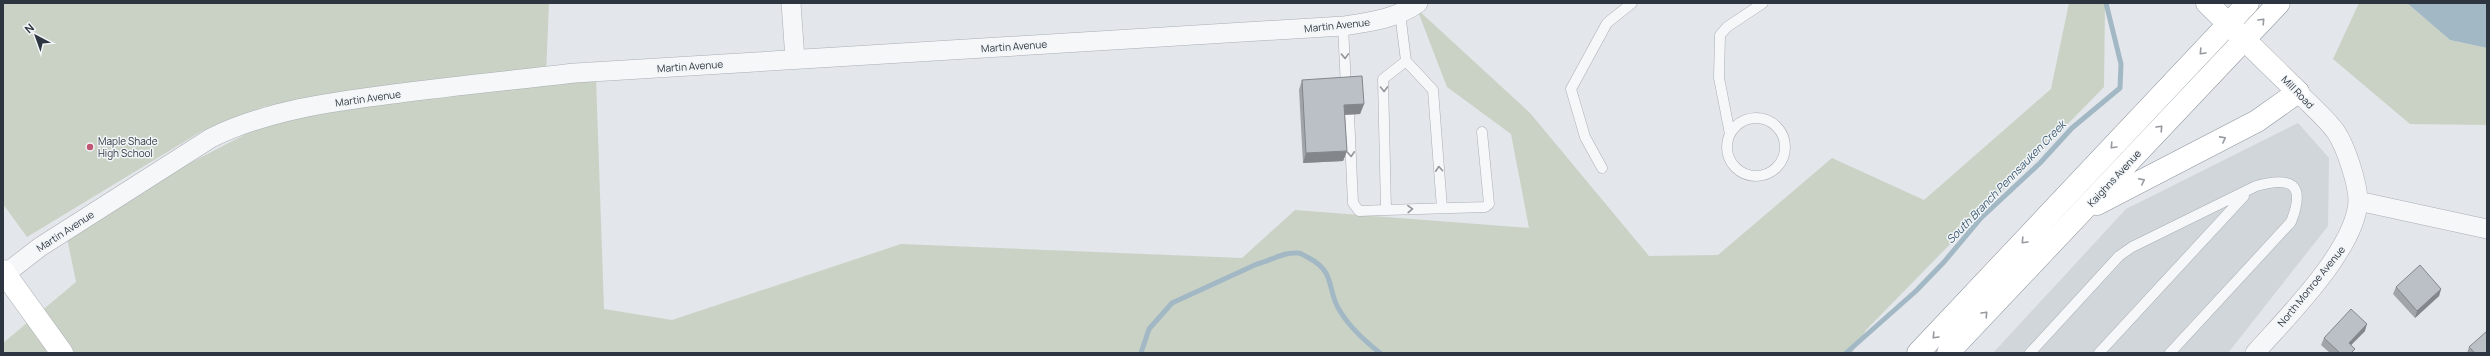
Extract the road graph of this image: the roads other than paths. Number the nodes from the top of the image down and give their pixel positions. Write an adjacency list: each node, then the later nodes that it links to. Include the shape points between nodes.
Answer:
1 (791, 3): 12 (street)
2 (1418, 3): 8 (street, Martin Avenue)
3 (1632, 3): 19 (lane, via 1607,23 1571,89 1585,137)
4 (1763, 3): 18 (lane, via 1727,27 1720,35 1719,78)
5 (2207, 3): 9 (main road, Mill Road)
6 (2248, 3): 9 (main road)
7 (2279, 3): 11 (main road, Kaighns Avenue, one-way to 7)
8 (1400, 13): 10 (street, Martin Avenue, via 1379,21); 13 (lane)
9 (2229, 24): 11 (main road, Mill Road); 28 (main road, one-way to 28)
10 (1343, 26): 12 (street, Martin Avenue); 14 (lane, one-way to 14)
11 (2245, 39): 15 (main road, Mill Road); 24 (main road, Kaighns Avenue, one-way to 11)
12 (794, 59): 26 (street, Martin Avenue, via 559,75 350,100 273,114 240,124 211,138)
13 (1406, 61): 22 (lane, one-way to 13, via 1433,90); 23 (lane, one-way to 23, via 1384,79)
14 (1346, 87)
15 (2298, 92): 21 (street, Mill Road, via 2336,132 2351,169); 24 (main road, one-way to 15, via 2257,121)
16 (1349, 115): 23 (lane, one-way to 23, via 1353,203 1359,210)
17 (1482, 132): 22 (lane, via 1489,204 1485,207)
18 (1730, 134): 18 (lane, via 1727,143 1731,162 1745,174 1755,176 1769,173 1780,164 1786,146 1782,132 1772,121 1763,118 1743,120)
19 (1602, 168)
20 (2249, 190): 30 (lane, via 2132,247 2119,256); 31 (lane); 32 (lane, via 2275,181 2287,182 2295,188 2299,203 2291,222)
21 (2358, 200): 25 (street); 33 (street, North Monroe Avenue, via 2345,242 2299,304)
22 (1442, 208): 23 (lane, one-way to 22)
23 (1386, 210)
24 (2082, 211): 29 (main road, Kaighns Avenue, one-way to 24)
25 (2487, 229)
26 (4, 272): 27 (main road)
27 (62, 353)
28 (1918, 353)
29 (1948, 353)
30 (2030, 353)
31 (2099, 353)
32 (2170, 353)
33 (2255, 353)

